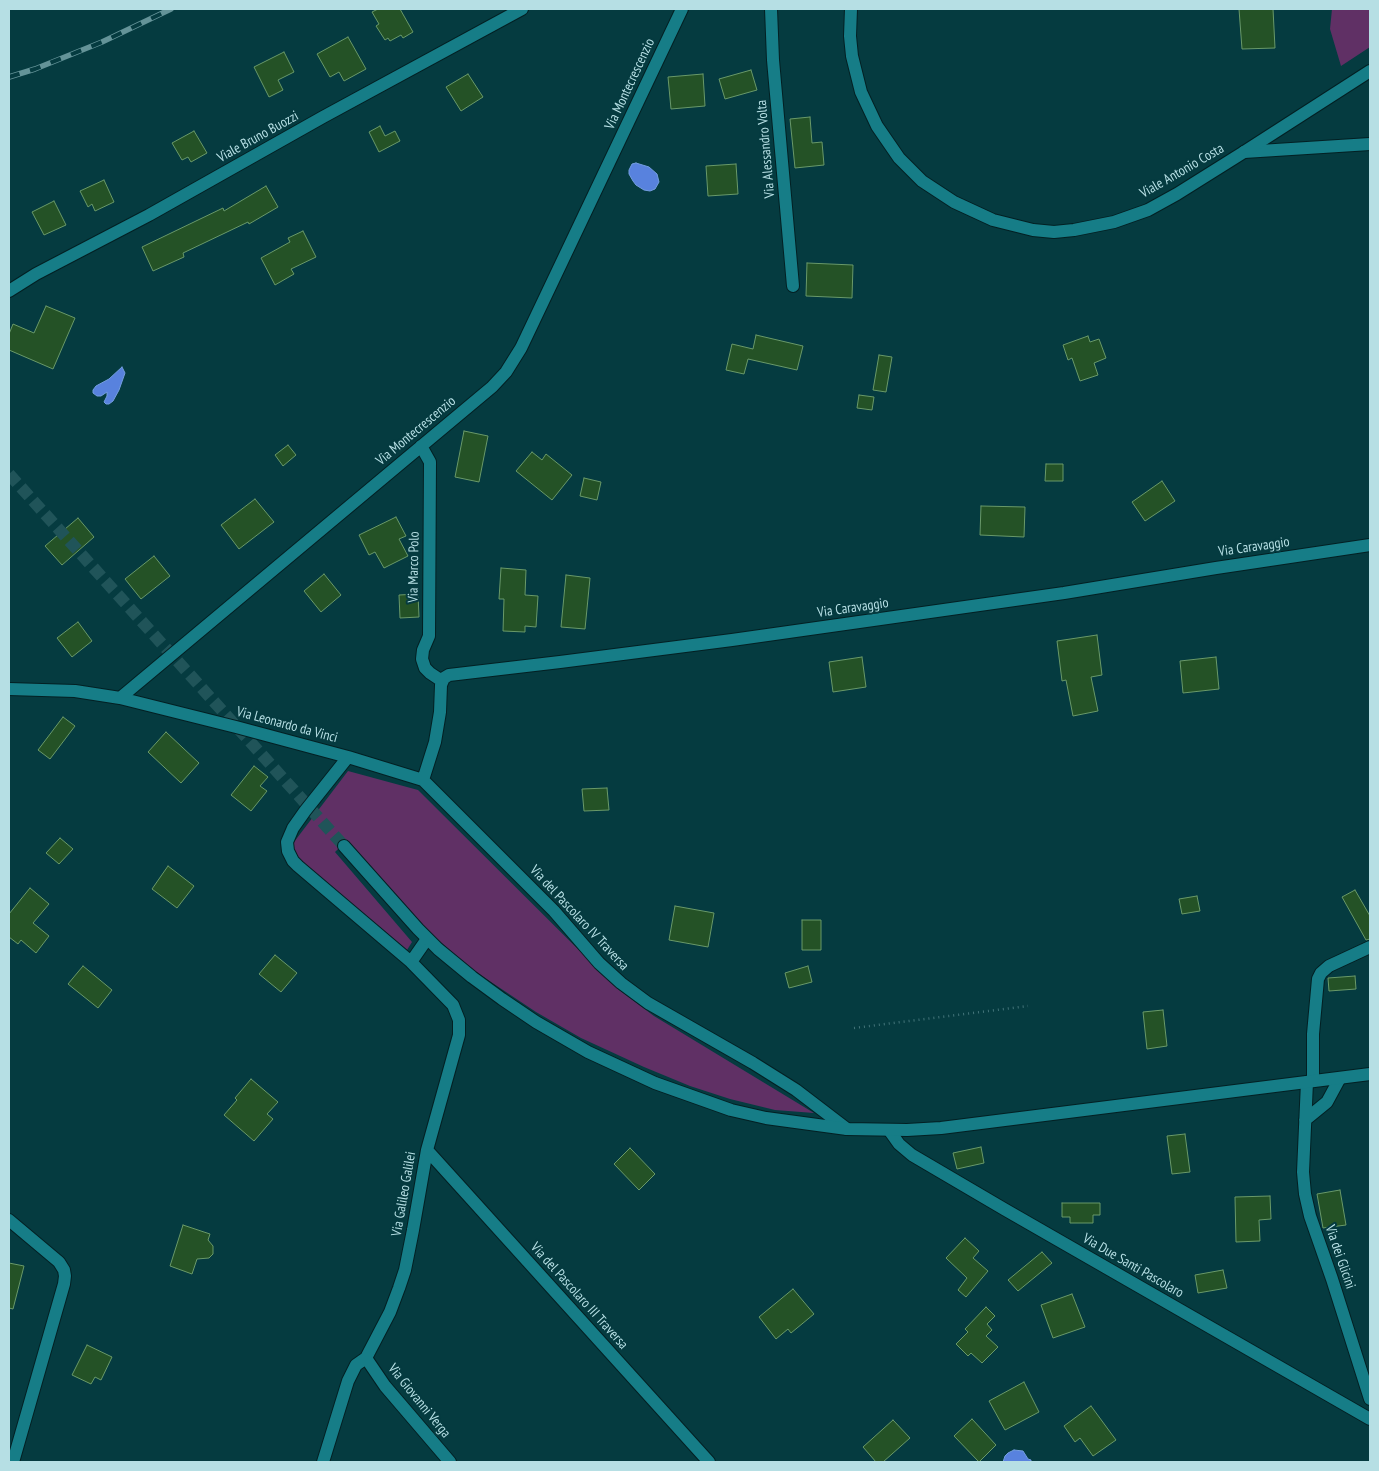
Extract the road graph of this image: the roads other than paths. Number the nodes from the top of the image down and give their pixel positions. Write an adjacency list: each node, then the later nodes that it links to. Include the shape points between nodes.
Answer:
1 (522, 9): 9 (street, Viale Bruno Buozzi)
2 (682, 9): 10 (street, Via Montecrescenzio, via 514,362 492,387)
3 (771, 9): 8 (street, Via Alessandro Volta)
4 (851, 9): 7 (street, Viale Antonio Costa, via 850,36 856,74 870,113 886,141 922,181 954,202 993,220 1054,232 1114,222 1161,203)
5 (1370, 71): 7 (street, Viale Antonio Costa)
6 (1370, 144): 7 (street)
7 (1244, 152)
8 (792, 286)
9 (9, 291)
10 (421, 446): 12 (street, Via Marco Polo, via 430,462 429,636 422,659 425,668); 14 (street, Via Montecrescenzio)
11 (1370, 545): 12 (street, Via Caravaggio, via 732,640 449,675)
12 (442, 681): 16 (street, via 435,742)
13 (9, 689): 14 (street, via 67,691)
14 (120, 698): 15 (street, Via Leonardo da Vinci)
15 (348, 757): 16 (street, Via del Pascolaro IV Traversa); 20 (street, Via Leonardo da Vinci, via 293,828 287,842 288,851 298,866)
16 (423, 780): 25 (street, Via del Pascolaro IV Traversa, via 554,910 598,962 621,983 648,1003 796,1090)
17 (344, 846): 18 (street)
18 (427, 939): 20 (street); 25 (street, via 521,1012 575,1045 643,1078 749,1115)
19 (1370, 947): 23 (street, Via dei Glicini, via 1329,966 1318,979)
20 (411, 962): 27 (street, Via Galileo Galilei, via 449,1000 459,1025)
21 (1370, 1074): 22 (street)
22 (1340, 1078): 23 (street); 24 (street, via 1327,1102)
23 (1310, 1082): 24 (street, Via dei Glicini); 26 (street, via 956,1126)
24 (1305, 1120): 30 (street, Via dei Glicini, via 1303,1172 1308,1209)
25 (847, 1129): 26 (street)
26 (889, 1130): 31 (street, Via Due Santi Pascolaro, via 912,1155)
27 (427, 1150): 29 (street, Via Galileo Galilei, via 403,1278); 35 (street, Via del Pascolaro III Traversa)
28 (9, 1220): 32 (street, via 59,1262 65,1276)
29 (366, 1358): 33 (street, Via Galileo Galilei, via 356,1366 348,1381); 34 (street, Via Giovanni Verga)
30 (1370, 1399)
31 (1370, 1419)
32 (13, 1462)
33 (323, 1462)
34 (450, 1462)
35 (708, 1462)

